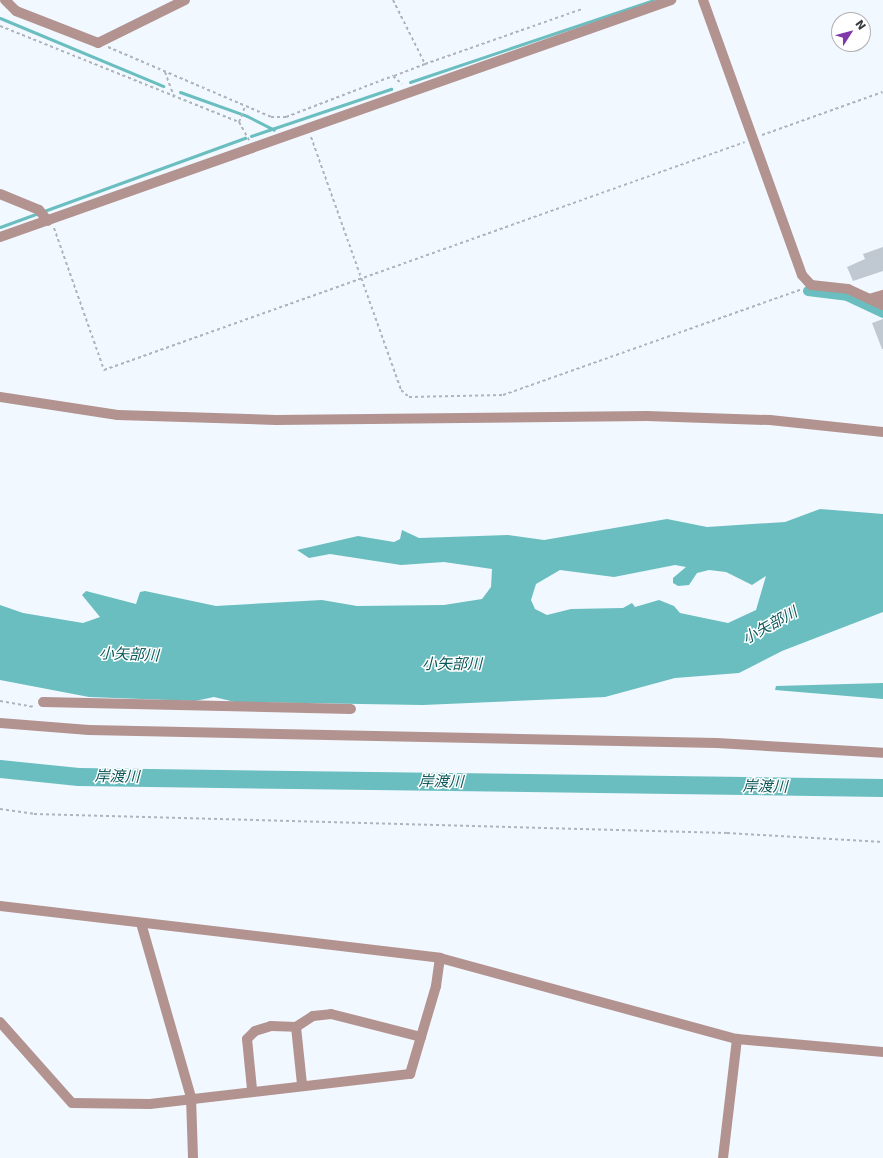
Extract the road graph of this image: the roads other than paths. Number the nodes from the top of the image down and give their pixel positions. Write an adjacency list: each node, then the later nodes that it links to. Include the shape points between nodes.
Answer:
1 (5, 0): 2 (street, via 16,11 98,43)
2 (185, 0)
3 (671, 0): 5 (street)
4 (703, 0): 10 (street, via 802,275 810,285 848,289)
5 (658, 2): 7 (street, via 251,147)
6 (0, 194): 7 (street)
7 (43, 216): 8 (street)
8 (0, 237)
9 (883, 295): 10 (street)
10 (869, 299): 11 (street)
11 (883, 305)
12 (0, 397): 13 (street, via 118,414 276,420 647,416 770,420)
13 (883, 432)
14 (43, 702): 15 (street)
15 (351, 709)
16 (0, 724): 17 (street, via 89,730 717,743)
17 (883, 753)
18 (0, 906): 19 (street)
19 (141, 923): 20 (street); 28 (street)
20 (440, 958): 23 (street, via 436,986); 24 (street)
21 (0, 1022): 28 (street, via 72,1103 150,1104)
22 (296, 1027): 23 (street, via 313,1016 331,1014); 26 (street); 27 (street, via 271,1026 255,1031 247,1039)
23 (421, 1037): 26 (street, via 410,1074)
24 (738, 1039): 25 (street); 30 (street)
25 (883, 1052)
26 (302, 1084): 27 (street)
27 (252, 1089): 28 (street)
28 (191, 1097): 29 (street)
29 (194, 1158)
30 (723, 1158)

